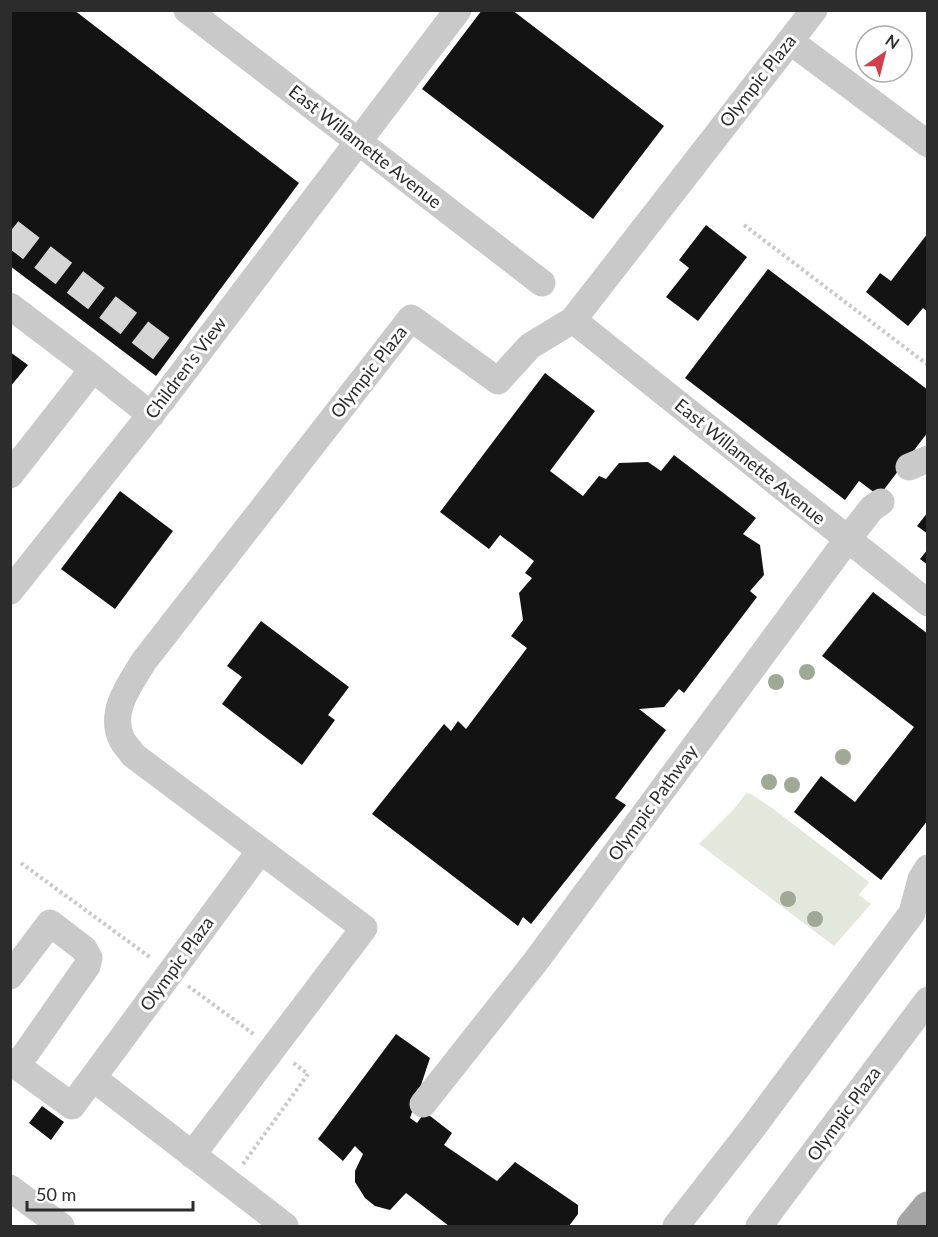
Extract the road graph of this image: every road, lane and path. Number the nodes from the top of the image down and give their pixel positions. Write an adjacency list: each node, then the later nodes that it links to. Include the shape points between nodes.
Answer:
1 (187, 10): 5 (street, East Willamette Avenue)
2 (458, 10): 5 (street, Children's View)
3 (814, 10): 4 (street, Olympic Plaza)
4 (790, 41): 6 (street); 10 (street, Olympic Plaza)
5 (358, 141): 8 (street, East Willamette Avenue); 13 (street, Children's View, via 294,208 179,362)
6 (927, 144)
7 (744, 225): 11 (path)
8 (542, 283)
9 (10, 306): 12 (street)
10 (573, 320): 16 (street, East Willamette Avenue); 19 (street, Olympic Plaza, via 530,346 498,381 411,318 124,693 117,717 122,739 133,755)
11 (927, 365)
12 (93, 369): 13 (street); 14 (street)
13 (151, 415): 17 (street, Children's View)
14 (10, 475)
15 (881, 502): 16 (street, Olympic Pathway)
16 (847, 540): 18 (street, East Willamette Avenue); 29 (street, Olympic Pathway, via 537,961)
17 (13, 583)
18 (927, 603)
19 (261, 851): 23 (street, Olympic Plaza); 26 (street, Olympic Plaza, via 364,928)
20 (21, 863): 23 (path)
21 (927, 868): 22 (street, via 921,879)
22 (921, 909): 36 (street, via 912,913)
23 (171, 973): 26 (path); 28 (street, Olympic Plaza)
24 (10, 976): 27 (street, via 50,923 84,949 89,958 87,966)
25 (927, 1000): 37 (street, Olympic Plaza)
26 (273, 1049): 30 (street); 31 (path, via 308,1074)
27 (14, 1063): 28 (street, Olympic Plaza, via 72,1106)
28 (93, 1078): 30 (street)
29 (423, 1104)
30 (192, 1155): 35 (street)
31 (242, 1166)
32 (10, 1188): 34 (street)
33 (927, 1208): 38 (main road)
34 (61, 1227)
35 (285, 1227)
36 (676, 1227)
37 (759, 1227)
38 (913, 1227)

